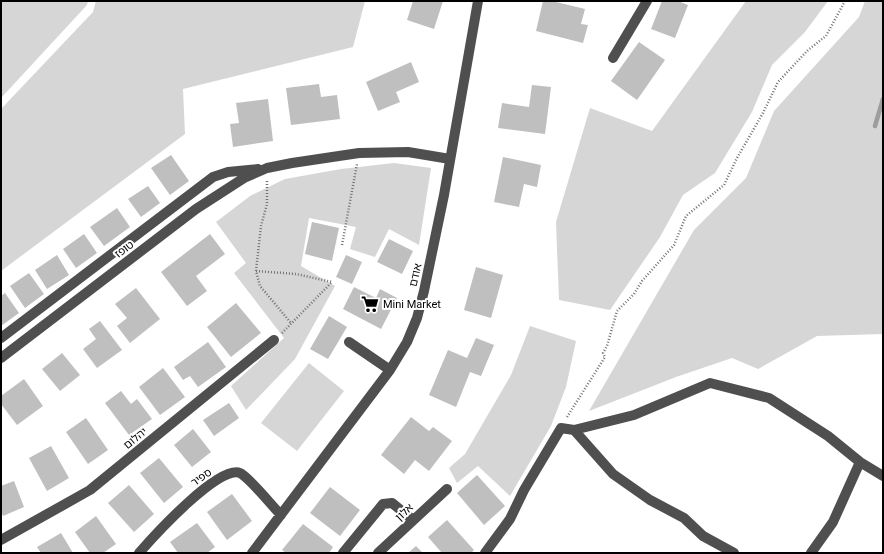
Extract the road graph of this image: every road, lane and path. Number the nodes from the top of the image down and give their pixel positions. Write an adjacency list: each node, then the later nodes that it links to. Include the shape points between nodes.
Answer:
1 (478, 1): 6 (street, אודם)
2 (647, 1): 4 (street)
3 (845, 1): 16 (path, via 826,36 808,50 778,82 724,185 686,216 674,245 617,311 603,353 605,357)
4 (614, 58)
5 (359, 153): 6 (street, טופז, via 408,152); 7 (street, טופז); 8 (path)
6 (450, 159): 15 (street, אודם, via 417,318 407,342)
7 (267, 168): 9 (path, via 268,204 261,226); 11 (street, טופז, via 228,172 213,178); 14 (street, טופז, via 244,178 196,209)
8 (342, 245)
9 (256, 271): 10 (path, via 260,286); 10 (path, via 296,274 332,282)
10 (291, 323): 12 (path)
11 (1, 338)
12 (274, 340): 23 (street, יהלום, via 90,490)
13 (349, 342): 15 (street)
14 (1, 358)
15 (390, 370): 21 (street, אודם)
16 (561, 428): 17 (street); 28 (street, via 510,519)
17 (574, 430): 18 (street, via 634,415 710,383 769,398 828,436); 29 (street, via 613,474 650,500 684,518 703,536)
18 (860, 462): 19 (street); 30 (street, via 832,522)
19 (883, 476)
20 (447, 489): 22 (street, אלון)
21 (281, 515): 24 (street, ספיר, via 240,473 233,472 226,474 192,498); 25 (street, אודם)
22 (413, 520): 26 (street, via 392,503 383,504); 27 (street, אלון)
23 (1, 540)
24 (139, 553)
25 (252, 553)
26 (343, 553)
27 (378, 553)
28 (485, 553)
29 (734, 553)
30 (810, 553)

